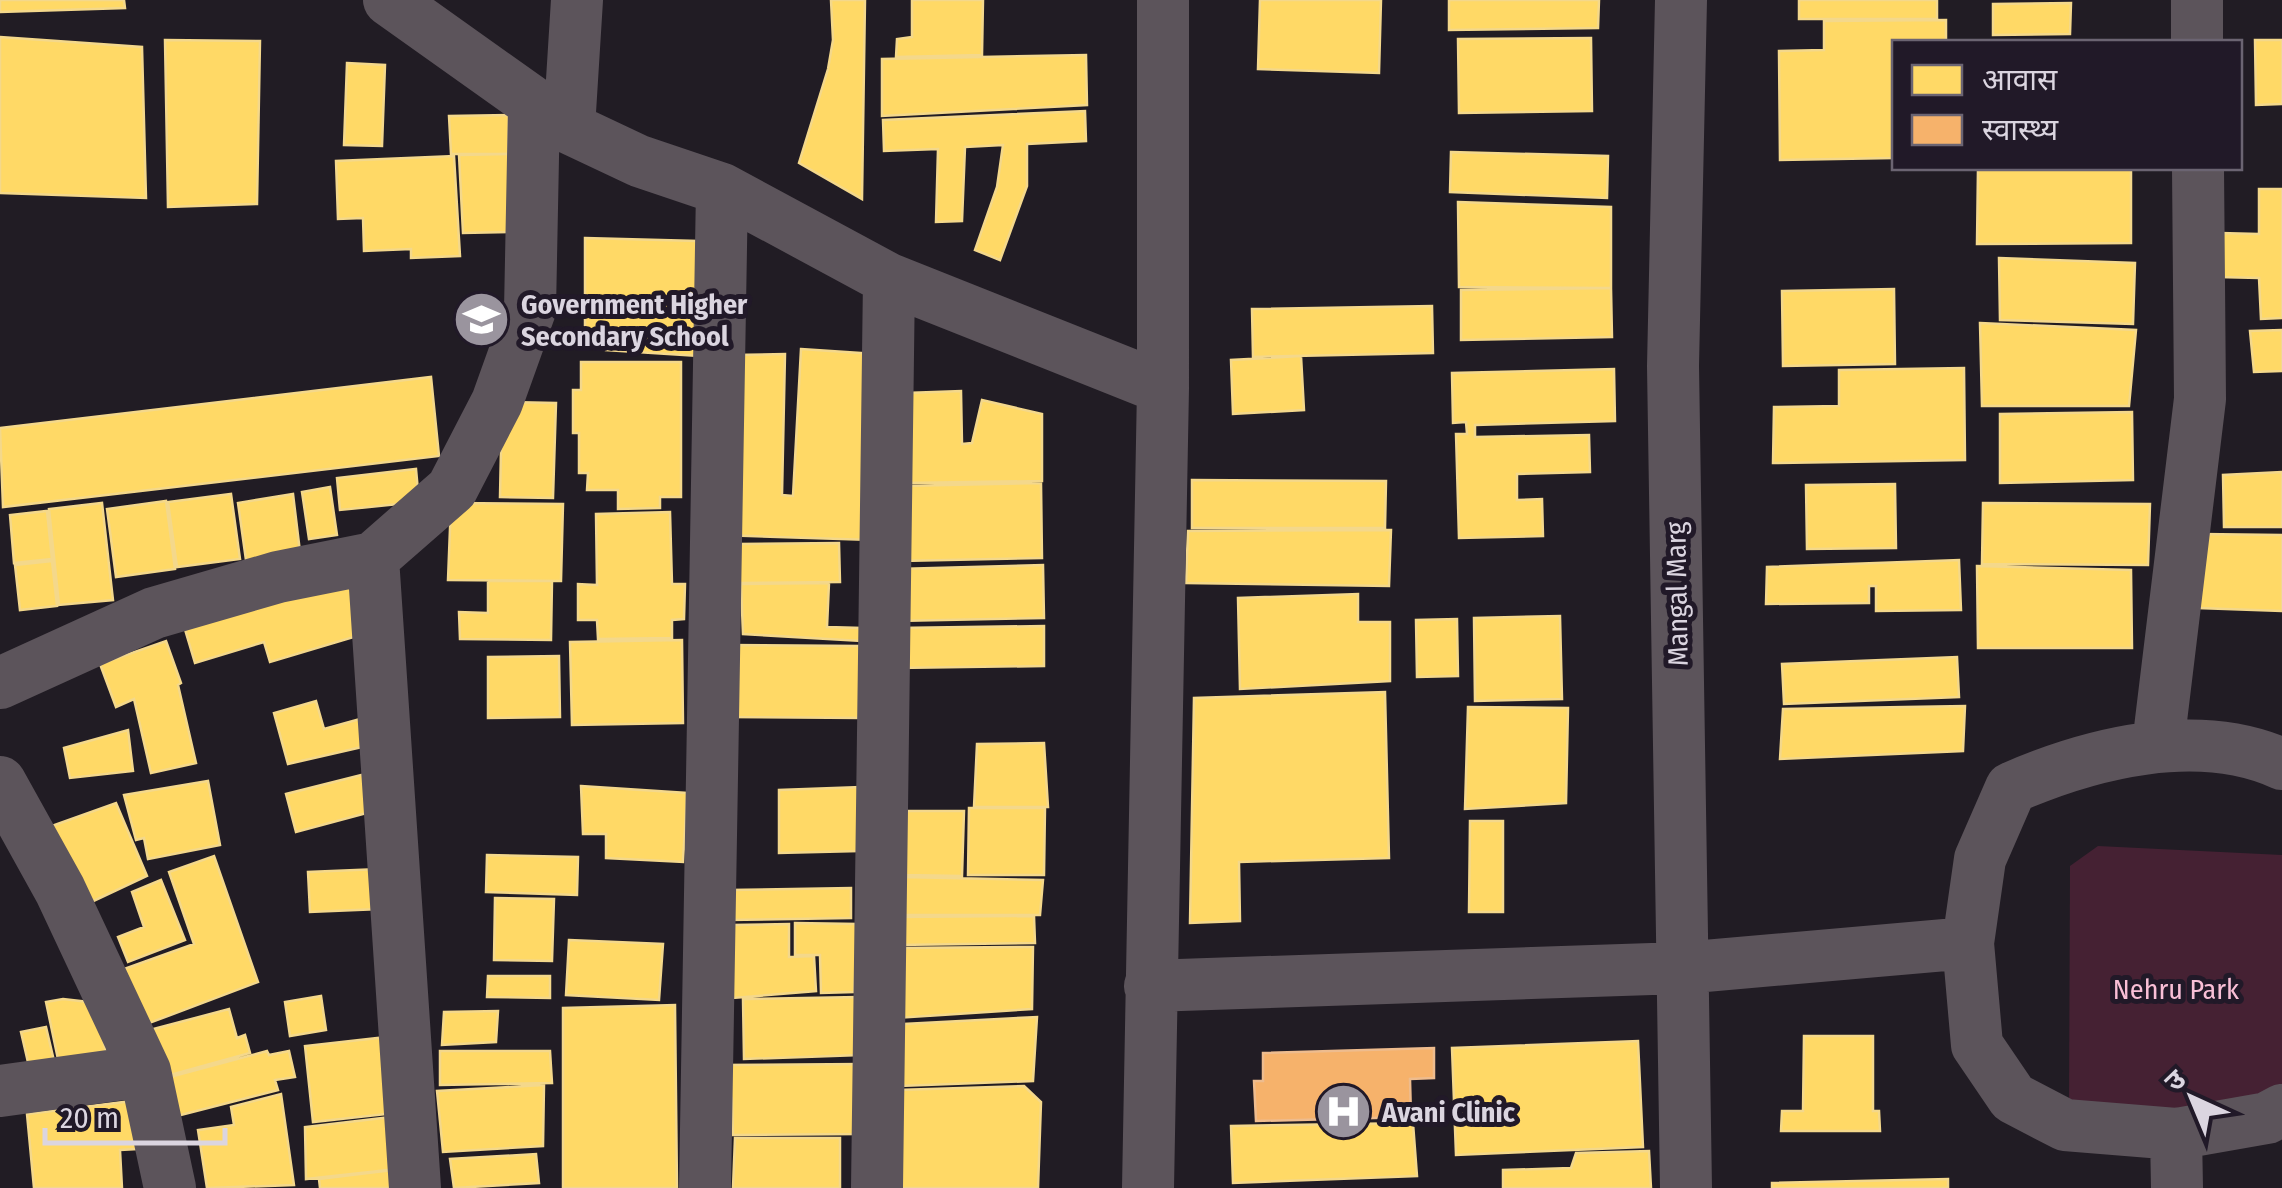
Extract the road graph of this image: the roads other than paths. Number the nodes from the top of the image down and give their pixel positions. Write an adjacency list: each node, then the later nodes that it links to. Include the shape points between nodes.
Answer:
1 (389, 0): 7 (street)
2 (578, 0): 7 (street)
3 (1163, 0): 11 (street)
4 (1680, 0): 18 (street, Mangal Marg, via 1674,366)
5 (2196, 0): 6 (street)
6 (2197, 40)
7 (551, 118): 9 (street); 12 (street, via 530,310 504,384 452,490)
8 (2198, 170): 14 (street, via 2200,399)
9 (722, 189): 10 (street); 26 (street)
10 (889, 278): 11 (street); 27 (street)
11 (1164, 388): 19 (street)
12 (373, 558): 13 (street, via 154,613); 25 (street)
13 (0, 683)
14 (2158, 745): 15 (street, via 2260,754); 17 (street, via 2068,763 2010,788 1980,859)
15 (2282, 764)
16 (0, 782): 20 (street, via 60,890)
17 (1968, 942): 18 (street); 23 (street, via 1977,1045 2013,1098 2065,1125)
18 (1682, 968): 19 (street); 29 (street, Mangal Marg)
19 (1150, 986): 28 (street)
20 (144, 1071): 21 (street); 24 (street)
21 (0, 1091)
22 (2282, 1110): 23 (street)
23 (2176, 1134): 30 (street)
24 (170, 1188)
25 (415, 1188)
26 (705, 1188)
27 (877, 1188)
28 (1148, 1188)
29 (1686, 1188)
30 (2177, 1188)

